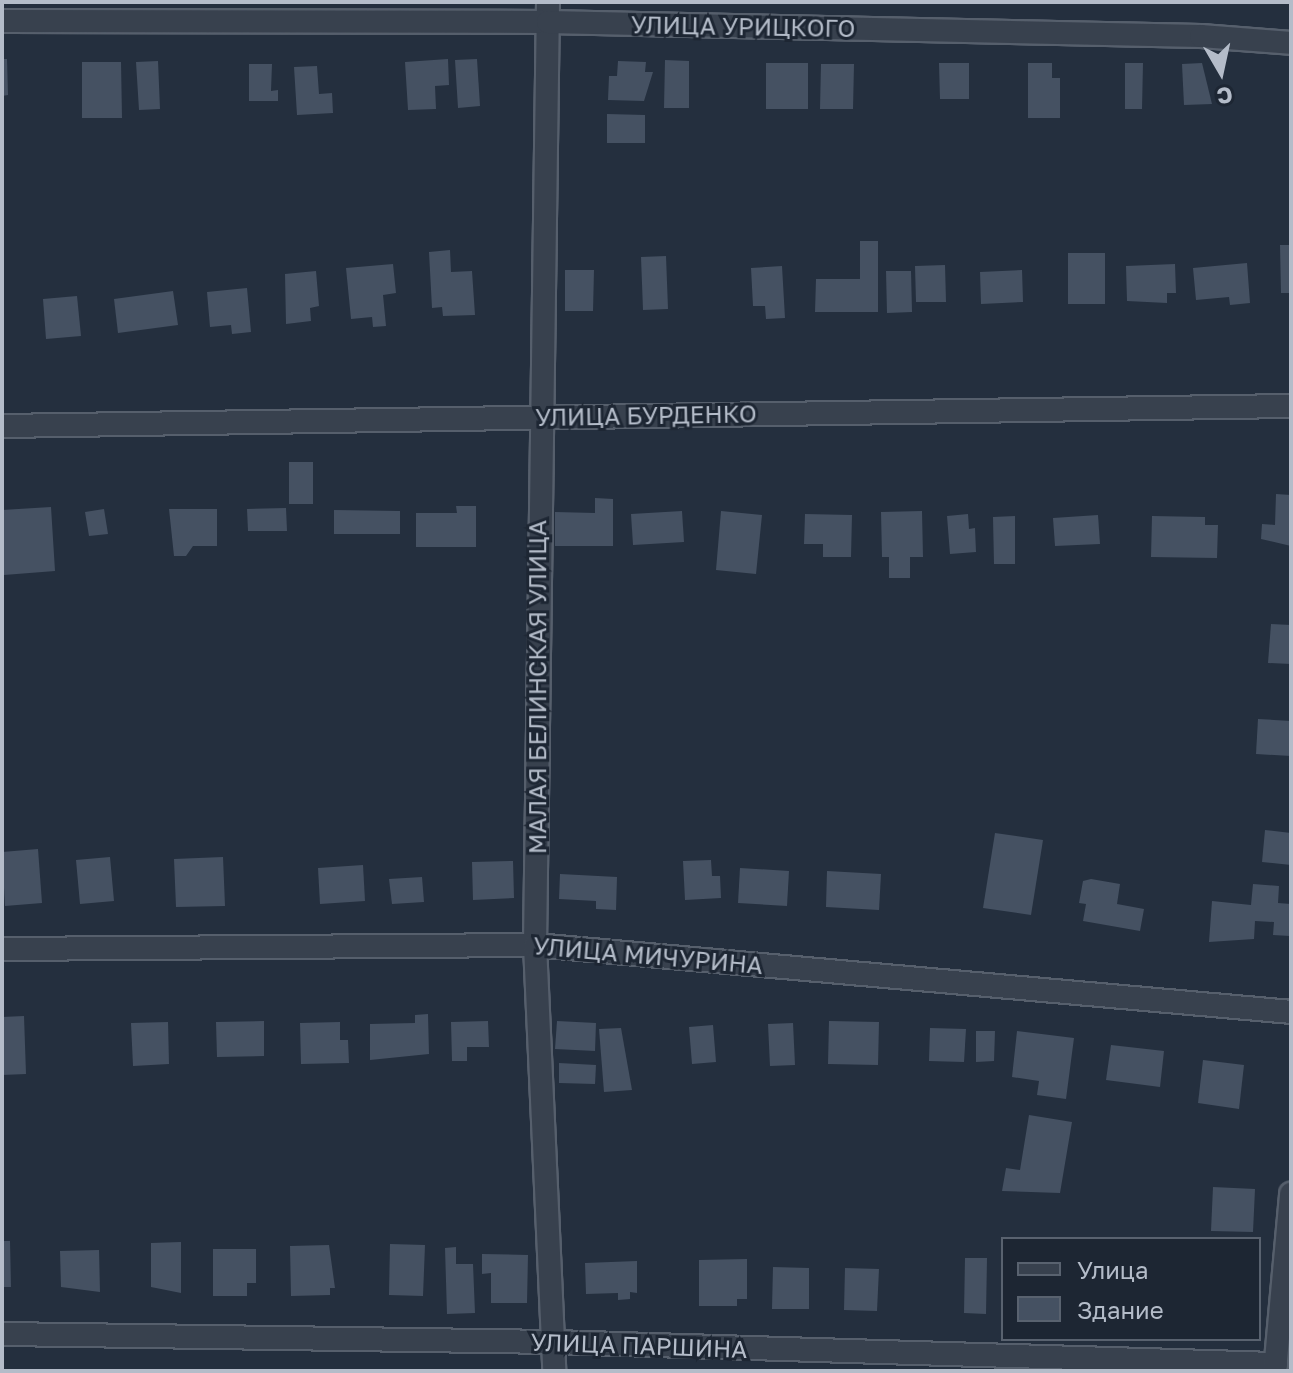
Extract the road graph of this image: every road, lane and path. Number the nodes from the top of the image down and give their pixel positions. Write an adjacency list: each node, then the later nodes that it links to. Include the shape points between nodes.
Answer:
1 (548, 12): 2 (street, УЛИЦА УРИЦКОГО); 3 (street, УЛИЦА УРИЦКОГО); 5 (street, МАЛАЯ БЕЛИНСКАЯ УЛИЦА)
2 (2, 21)
3 (1291, 43)
4 (1291, 406): 5 (street, УЛИЦА БУРДЕНКО)
5 (539, 416): 6 (street, УЛИЦА БУРДЕНКО); 7 (street, МАЛАЯ БЕЛИНСКАЯ УЛИЦА)
6 (2, 426)
7 (535, 945): 8 (street, УЛИЦА МИЧУРИНА); 9 (street, УЛИЦА МИЧУРИНА); 12 (street, МАЛАЯ БЕЛИНСКАЯ УЛИЦА)
8 (2, 949)
9 (1291, 1012)
10 (1291, 1194): 13 (street)
11 (2, 1334): 12 (street, УЛИЦА ПАРШИНА)
12 (554, 1342): 13 (street, УЛИЦА ПАРШИНА); 14 (street, МАЛАЯ БЕЛИНСКАЯ УЛИЦА)
13 (1275, 1367)
14 (554, 1371)

